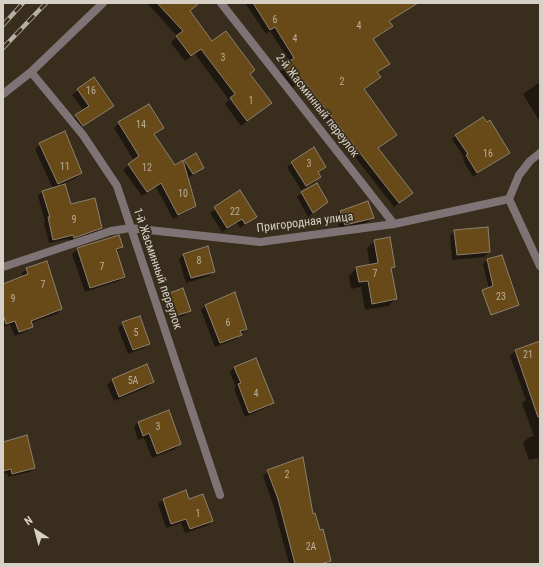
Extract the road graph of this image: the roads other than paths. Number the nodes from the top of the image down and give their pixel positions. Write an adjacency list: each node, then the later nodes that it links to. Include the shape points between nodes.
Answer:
1 (103, 3): 3 (street)
2 (221, 3): 7 (street, 2-й Жасминный переулок)
3 (31, 72): 4 (street); 8 (street, 1-й Жасминный переулок, via 83,135 117,186)
4 (3, 94)
5 (540, 153): 6 (street, via 530,161 520,175)
6 (509, 199): 7 (street, Пригородная улица); 9 (street)
7 (394, 224): 8 (street, Пригородная улица, via 260,242)
8 (130, 228): 10 (street, Пригородная улица, via 111,231); 11 (street, 1-й Жасминный переулок)
9 (540, 266)
10 (3, 267)
11 (220, 495)

